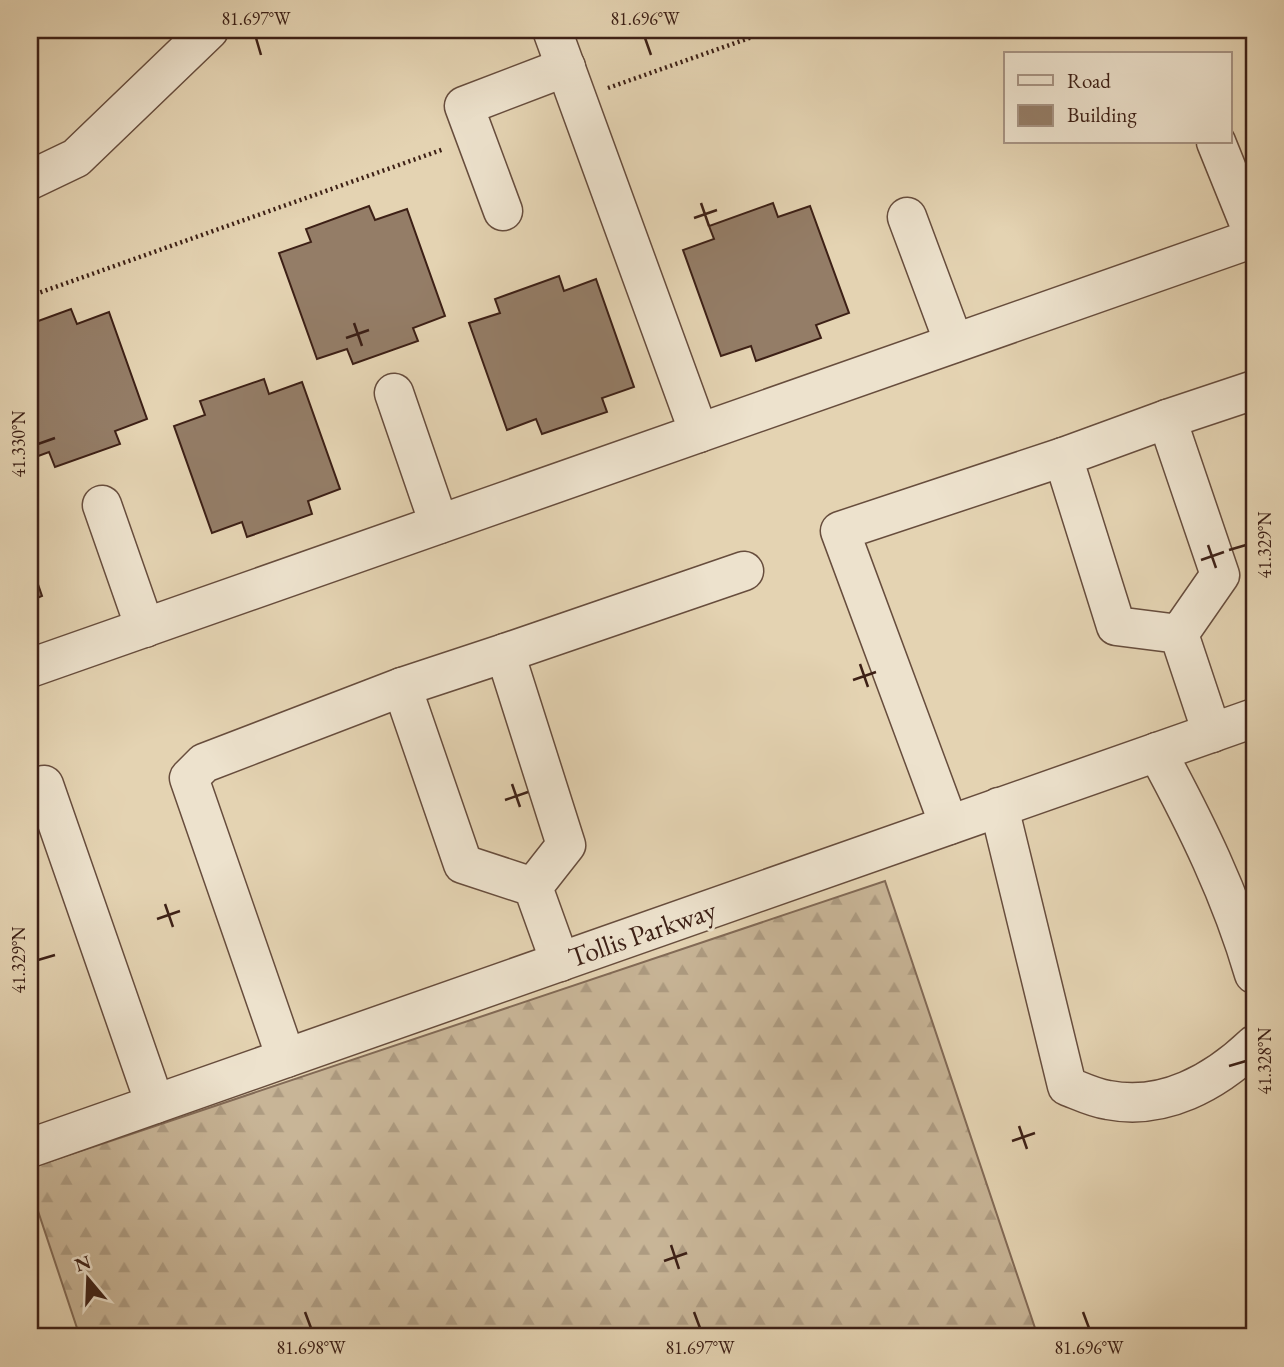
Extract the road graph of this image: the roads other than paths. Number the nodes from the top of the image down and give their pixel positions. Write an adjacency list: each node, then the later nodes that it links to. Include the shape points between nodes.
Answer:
1 (209, 30): 5 (street, via 76,158)
2 (552, 30): 3 (street)
3 (572, 83): 6 (street, via 464,106); 13 (street)
4 (1217, 144): 8 (street)
5 (30, 180)
6 (503, 211)
7 (908, 217): 9 (street)
8 (1254, 237): 9 (street)
9 (954, 343): 13 (street)
10 (1254, 390): 12 (street)
11 (394, 393): 16 (street)
12 (1167, 419): 14 (street); 19 (street, via 1220,575)
13 (699, 433): 16 (street)
14 (1063, 457): 19 (street, via 1116,626); 28 (street, via 840,531)
15 (102, 505): 18 (street)
16 (439, 524): 18 (street)
17 (744, 571): 20 (street)
18 (145, 628): 21 (street)
19 (1179, 634): 24 (street)
20 (505, 653): 22 (street); 29 (street, via 566,845)
21 (30, 668)
22 (402, 687): 29 (street, via 463,864); 34 (street, via 204,763 189,778)
23 (1254, 718): 24 (street, Tollis Parkway)
24 (1212, 733): 25 (street, Tollis Parkway)
25 (1157, 752): 27 (street, Tollis Parkway); 30 (street)
26 (30, 790): 35 (street, via 44,785)
27 (999, 807): 28 (street, Tollis Parkway); 33 (street, via 1067,1086 1109,1101 1160,1101 1227,1071)
28 (949, 825): 31 (street, Tollis Parkway)
29 (533, 887): 31 (street)
30 (1247, 922): 32 (street)
31 (560, 962): 34 (street, Tollis Parkway)
32 (1254, 974)
33 (1254, 1045)
34 (286, 1058): 35 (street, Tollis Parkway)
35 (155, 1104): 36 (street, Tollis Parkway)
36 (30, 1148)

